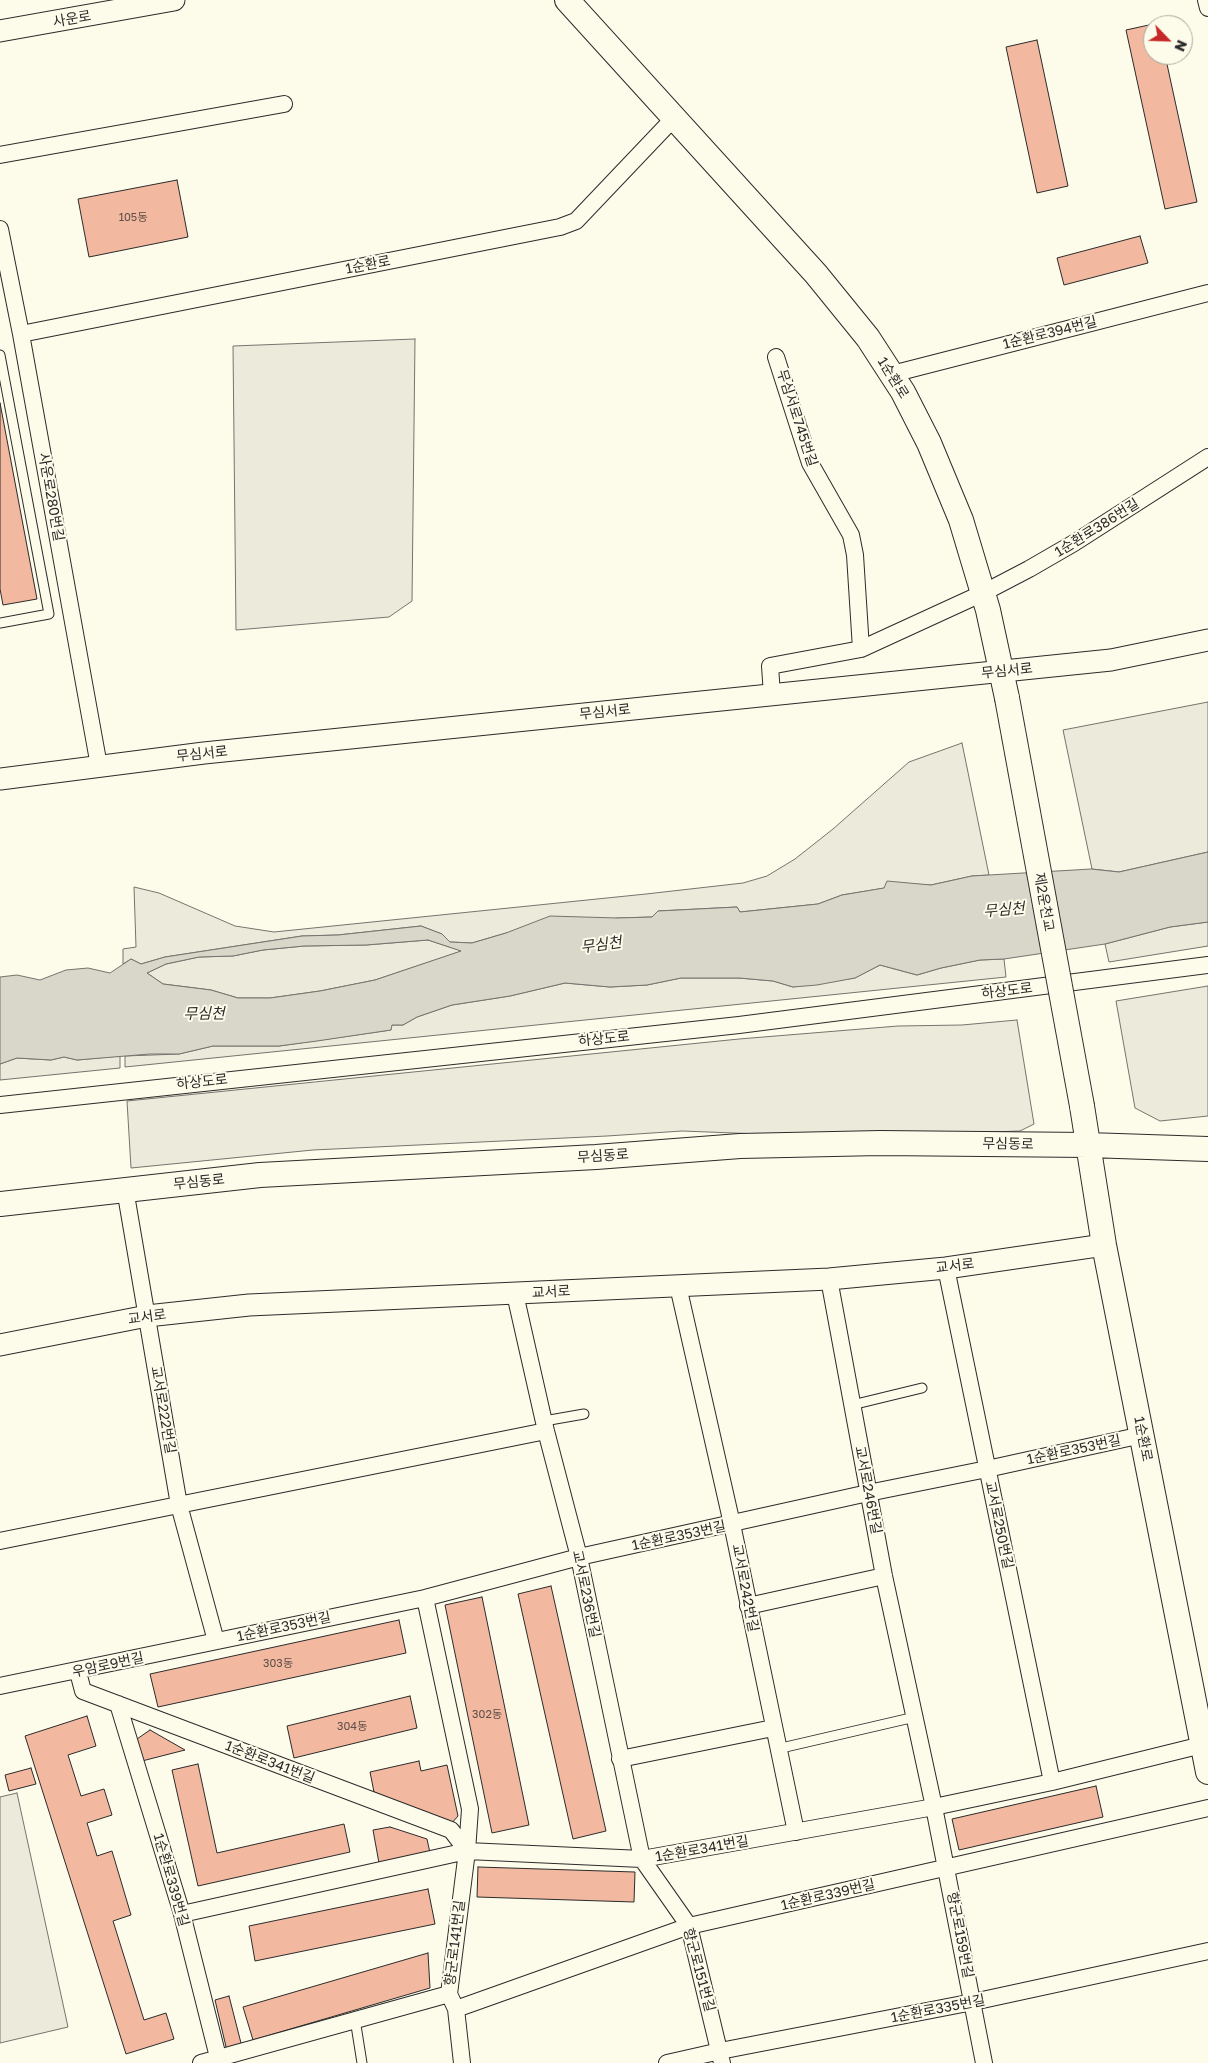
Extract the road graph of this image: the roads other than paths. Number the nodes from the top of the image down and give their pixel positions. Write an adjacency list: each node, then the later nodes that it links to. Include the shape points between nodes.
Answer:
1 (174, 0): 4 (street, 사운로)
2 (567, 0): 8 (main road, 1순환로)
3 (1206, 0): 5 (street)
4 (112, 6): 6 (street, 사운로)
5 (1208, 8)
6 (0, 32)
7 (284, 104): 9 (street)
8 (673, 119): 12 (street, 1순환로, via 576,221 560,227); 15 (main road, 1순환로, via 816,274 868,338)
9 (0, 155)
10 (0, 229): 12 (street, 사운로280번길)
11 (1208, 293): 15 (street, 1순환로394번길)
12 (21, 334): 24 (street, 사운로280번길)
13 (0, 355): 18 (lane, via 49,614)
14 (776, 357): 20 (street, 무심서로745번길, via 810,463 850,535 855,555)
15 (892, 374): 17 (main road, 1순환로, via 929,443 961,520)
16 (1208, 458): 17 (street, 1순환로386번길, via 1074,543)
17 (982, 593): 20 (street, 1순환로386번길); 21 (main road, 1순환로)
18 (0, 624)
19 (1208, 640): 21 (street, 무심서로, via 1111,660)
20 (861, 649): 22 (street, 1순환로386번길, via 770,666)
21 (1001, 671): 22 (street, 무심서로); 23 (main road, 1순환로)
22 (772, 695): 24 (street, 무심서로)
23 (1007, 698): 28 (main road, 제2운천교, bridge)
24 (99, 766): 25 (street, 무심서로)
25 (0, 780)
26 (1208, 965): 27 (street, 하상도로, via 729,1026)
27 (0, 1105)
28 (1082, 1106): 29 (main road, 1순환로)
29 (1088, 1145): 30 (main road, 무심동로); 31 (main road, 무심동로, via 880,1142 740,1146 260,1175); 33 (main road, 1순환로)
30 (1208, 1149)
31 (126, 1189): 32 (main road, 무심동로); 38 (street, 교서로222번길)
32 (0, 1204)
33 (1104, 1245): 34 (street, 교서로); 44 (main road, 1순환로)
34 (946, 1268): 35 (street, 교서로); 45 (street, 교서로250번길)
35 (828, 1279): 36 (street, 교서로); 41 (street, 교서로246번길)
36 (678, 1286): 37 (street, 교서로); 48 (street, 교서로242번길)
37 (515, 1294): 38 (street, 교서로, via 249,1305); 43 (street, 교서로236번길)
38 (147, 1316): 39 (street, 교서로); 47 (street, 교서로222번길)
39 (0, 1345)
40 (922, 1388): 41 (lane)
41 (852, 1405): 46 (street, 교서로246번길)
42 (584, 1414): 43 (lane)
43 (545, 1426): 47 (street); 50 (street, 교서로236번길)
44 (1142, 1435): 45 (street, 1순환로353번길); 62 (main road, 1순환로)
45 (987, 1469): 46 (street, 1순환로353번길); 63 (street, 교서로250번길)
46 (868, 1493): 48 (street, 1순환로353번길); 51 (street, 교서로246번길)
47 (180, 1505): 49 (street); 54 (street, 교서로222번길)
48 (732, 1524): 50 (street, 1순환로353번길); 53 (street, 교서로242번길)
49 (0, 1541)
50 (579, 1558): 52 (street, 1순환로353번길); 61 (street, 교서로236번길)
51 (884, 1576): 53 (street); 58 (street, 교서로246번길)
52 (425, 1598): 54 (street, 1순환로353번길); 67 (street, 향군로141번길, via 470,1809)
53 (748, 1606): 59 (street, 교서로242번길)
54 (216, 1641): 55 (street, 우암로9번길)
55 (78, 1672): 56 (street, 우암로9번길); 57 (street, 1순환로341번길, via 83,1691)
56 (0, 1686)
57 (118, 1704): 67 (street, 1순환로341번길, via 451,1830); 70 (street, 1순환로339번길)
58 (915, 1717): 60 (lane); 64 (street, 교서로246번길)
59 (773, 1728): 60 (street, 교서로242번길); 61 (street)
60 (777, 1749): 66 (street, 교서로242번길)
61 (620, 1759): 68 (street, 교서로236번길)
62 (1206, 1761): 63 (street, 1순환로341번길)
63 (1052, 1782): 64 (street, 1순환로341번길)
64 (934, 1807): 66 (street, 1순환로341번길); 69 (street, 향군로159번길)
65 (1208, 1808): 69 (street, 1순환로339번길)
66 (796, 1832): 68 (street, 1순환로341번길)
67 (467, 1851): 68 (street, 1순환로341번길); 70 (street, 1순환로341번길); 73 (street, 향군로141번길)
68 (642, 1860): 71 (street, 향군로151번길)
69 (946, 1868): 71 (street, 1순환로339번길); 74 (street, 향군로159번길)
70 (182, 1914): 77 (street, 1순환로339번길)
71 (689, 1926): 75 (street, 1순환로339번길); 78 (street, 향군로151번길)
72 (1208, 1951): 74 (street, 1순환로335번길)
73 (449, 1994): 75 (street, 향군로141번길); 76 (street)
74 (974, 2002): 78 (street, 1순환로335번길); 83 (street, 향군로159번길)
75 (456, 2009): 81 (street, 향군로141번길)
76 (355, 2019): 77 (street); 80 (lane)
77 (218, 2057): 79 (street)
78 (721, 2057): 82 (street, 1순환로335번길)
79 (201, 2063)
80 (362, 2063)
81 (462, 2063)
82 (667, 2063)
83 (984, 2063)

